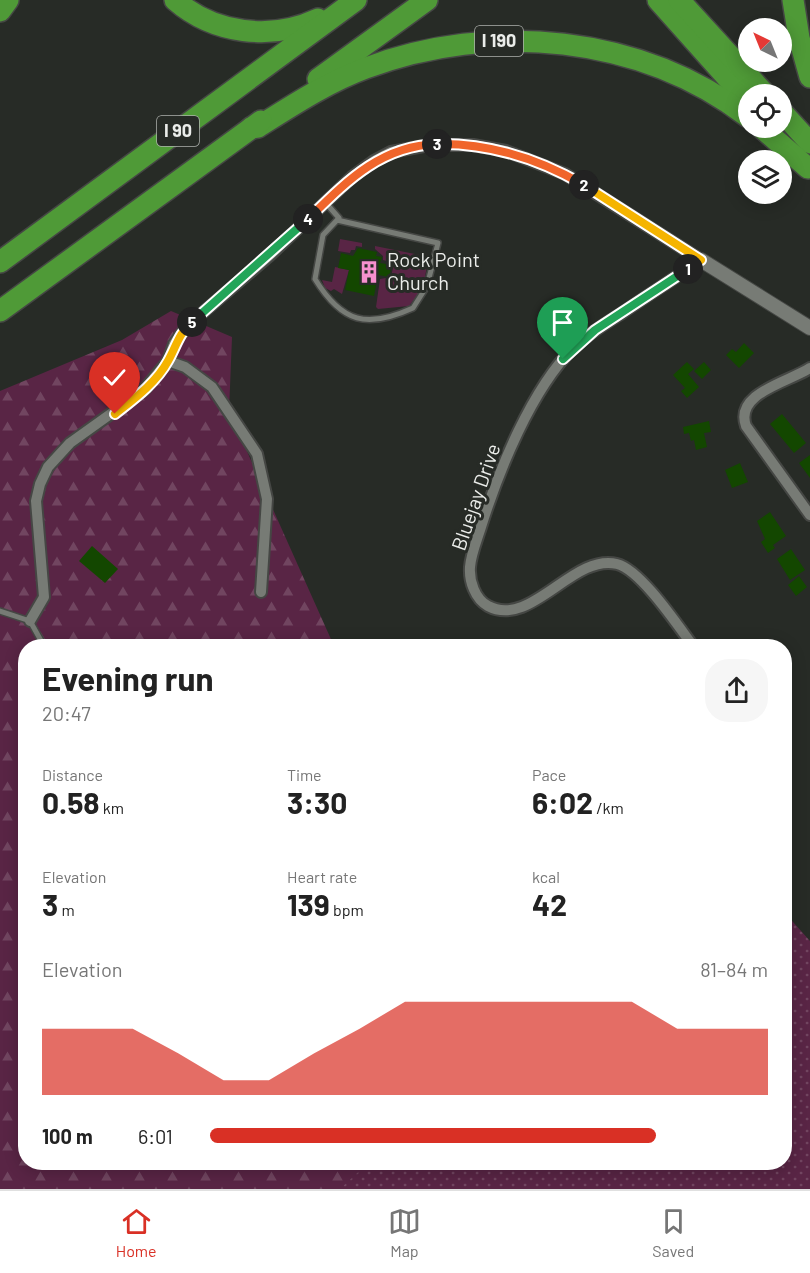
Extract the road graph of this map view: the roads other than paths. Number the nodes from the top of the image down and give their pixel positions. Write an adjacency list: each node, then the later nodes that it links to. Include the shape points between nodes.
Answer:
1 (8, 0): 9 (highway)
2 (175, 0): 3 (highway, via 217,24 263,32 308,24)
3 (350, 0)
4 (356, 0): 23 (highway, I 90)
5 (427, 0): 15 (highway, I 90)
6 (658, 0): 12 (highway)
7 (679, 0): 11 (highway)
8 (793, 0): 10 (highway)
9 (0, 11)
10 (810, 77)
11 (756, 84)
12 (738, 90)
13 (738, 111): 15 (highway, I 190, via 690,81 645,63 566,45 507,41 445,47 366,68 328,84)
14 (792, 123): 18 (highway)
15 (251, 128): 24 (highway, I 90)
16 (773, 138): 19 (highway)
17 (781, 138): 19 (highway)
18 (810, 143)
19 (809, 169)
20 (325, 202): 21 (lane); 22 (street, via 352,177 391,152 429,145 473,145 506,151 565,174); 26 (street, via 187,326)
21 (337, 220): 21 (lane, via 323,235 315,270 319,286 345,313 362,321 413,308 427,286 438,243)
22 (701, 260): 25 (street); 33 (street, Bluejay Drive, via 595,330 563,359 512,445 487,508 470,567 477,596 488,606 503,610 518,609 589,568 617,564 646,588)
23 (0, 261)
24 (0, 311)
25 (810, 328)
26 (168, 361): 29 (street, via 185,367 212,387 257,454 267,499); 31 (street, via 132,401 70,443 48,467 36,501 44,597)
27 (810, 368): 28 (street, via 760,392 747,404 743,417)
28 (810, 515)
29 (261, 592)
30 (0, 611): 31 (lane)
31 (30, 621): 32 (lane)
32 (40, 639)
33 (687, 639)

